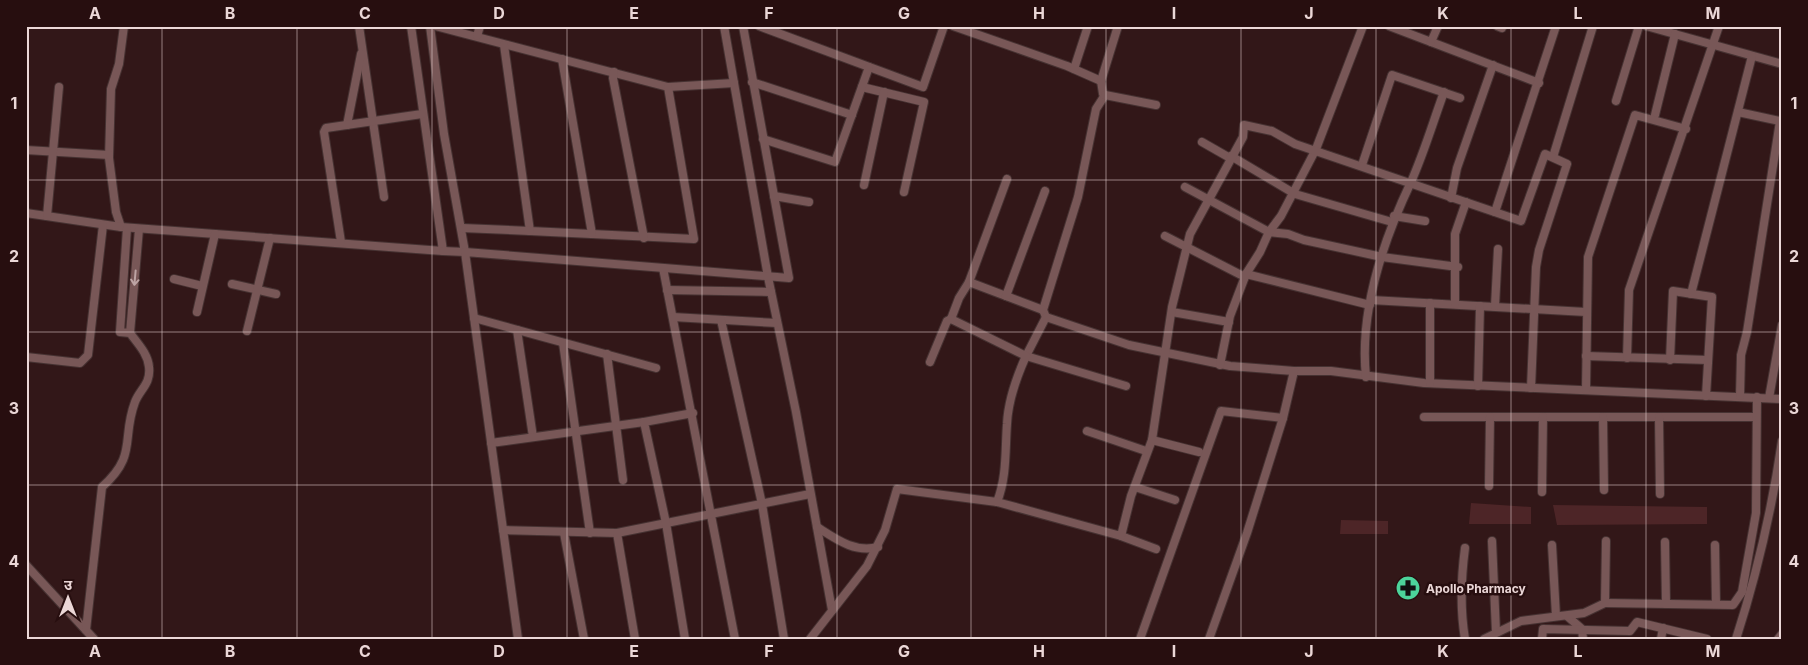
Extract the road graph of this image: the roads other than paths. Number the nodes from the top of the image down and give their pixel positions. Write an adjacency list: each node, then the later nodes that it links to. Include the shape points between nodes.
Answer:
1 (124, 26): 61 (street, via 119,64 111,89)
2 (359, 26): 27 (street)
3 (411, 26): 49 (street)
4 (430, 26): 85 (street, via 444,134)
5 (435, 26): 23 (street)
6 (480, 26): 23 (street)
7 (724, 26): 38 (street)
8 (743, 26): 36 (street)
9 (759, 26): 32 (street)
10 (944, 26): 32 (street, via 924,86)
11 (953, 26): 33 (street)
12 (1088, 26): 33 (street)
13 (1118, 26): 35 (street)
14 (1389, 26): 24 (street)
15 (1438, 26): 24 (street)
16 (1556, 26): 37 (street)
17 (1593, 26): 63 (street)
18 (1639, 26): 46 (street)
19 (1646, 26): 22 (street)
20 (1719, 26): 25 (street)
21 (1360, 27): 58 (street)
22 (1675, 34): 25 (street); 51 (street)
23 (478, 36): 26 (street)
24 (1431, 42): 31 (street)
25 (1714, 44): 28 (street); 55 (street)
26 (504, 45): 29 (street); 87 (street)
27 (362, 50): 52 (street); 54 (street)
28 (1752, 56): 30 (street); 48 (street)
29 (562, 59): 34 (street); 90 (street)
30 (1782, 64)
31 (1493, 65): 37 (street); 74 (street, via 1457,168)
32 (869, 67): 41 (street)
33 (1074, 69): 35 (street)
34 (614, 72): 40 (street); 93 (street)
35 (1101, 81): 44 (street)
36 (752, 82): 50 (street); 56 (street)
37 (1539, 82): 78 (street)
38 (734, 83): 40 (street); 103 (street)
39 (59, 87): 60 (street)
40 (668, 87): 93 (street, via 694,236 692,241)
41 (862, 87): 42 (street); 50 (street)
42 (884, 92): 67 (street); 70 (street, via 924,102)
43 (1444, 92): 45 (street); 64 (street, via 1392,75); 66 (street)
44 (1105, 95): 47 (street); 123 (street, via 1096,109 1078,197)
45 (1460, 98)
46 (1616, 101)
47 (1156, 104)
48 (1738, 112): 53 (street); 112 (street)
49 (422, 114): 52 (street); 97 (street)
50 (852, 115): 56 (street, via 835,162)
51 (1655, 115)
52 (373, 121): 54 (street); 73 (street)
53 (1781, 121): 154 (street, via 1741,355)
54 (347, 125): 94 (street, via 326,128 324,132)
55 (1686, 129): 122 (street, via 1635,115 1588,257); 140 (street, via 1629,290)
56 (763, 139): 72 (street)
57 (1202, 142): 62 (street)
58 (1316, 149): 62 (street, via 1295,144 1272,131 1244,125 1243,137); 64 (street); 71 (street)
59 (26, 150): 60 (street)
60 (52, 152): 61 (street); 80 (street)
61 (109, 155): 84 (street, via 116,212)
62 (1231, 157): 71 (street); 75 (street)
63 (1553, 157): 78 (street, via 1545,154 1521,221); 119 (street, via 1567,164 1539,250)
64 (1362, 165): 66 (street)
65 (1007, 179): 105 (street)
66 (1410, 183): 74 (street); 81 (street)
67 (864, 185)
68 (1184, 187): 75 (street)
69 (1045, 190): 113 (street)
70 (904, 192)
71 (1292, 192): 81 (street); 88 (street)
72 (774, 196): 76 (street); 103 (street, via 789,278)
73 (384, 197)
74 (1451, 198): 77 (street)
75 (1210, 200): 88 (street); 95 (street, via 1190,234)
76 (809, 202)
77 (1466, 202): 78 (street); 100 (street, via 1455,234)
78 (1495, 212)
79 (26, 213): 80 (street)
80 (47, 216): 83 (street)
81 (1393, 219): 82 (street); 99 (street)
82 (1425, 221)
83 (102, 225): 84 (street); 139 (street, via 88,355 80,363)
84 (124, 228): 86 (street); 133 (street, via 120,332)
85 (462, 228): 87 (street); 98 (street)
86 (139, 229): 89 (street); 133 (street, one-way to 133)
87 (530, 231): 90 (street)
88 (1269, 232): 99 (street); 102 (street)
89 (215, 234): 92 (street); 107 (street)
90 (592, 234): 93 (street)
91 (1166, 236): 95 (street)
92 (270, 238): 94 (street); 108 (street)
93 (644, 238)
94 (341, 242): 97 (street)
95 (1188, 246): 102 (street); 121 (street, via 1181,264)
96 (1498, 249): 118 (street)
97 (443, 251): 98 (street)
98 (464, 252): 101 (street); 125 (street)
99 (1382, 257): 100 (street); 114 (street)
100 (1456, 266): 116 (street)
101 (663, 268): 103 (street); 109 (street)
102 (1245, 275): 114 (street); 128 (street)
103 (768, 277): 110 (street)
104 (174, 279): 107 (street)
105 (969, 282): 113 (street); 126 (street)
106 (232, 284): 108 (street)
107 (202, 286): 120 (street)
108 (256, 290): 111 (street); 132 (street)
109 (667, 290): 110 (street); 124 (street)
110 (771, 292): 129 (street)
111 (276, 294)
112 (1691, 294): 141 (street, via 1673,291); 142 (street, via 1712,297)
113 (1006, 296): 123 (street)
114 (1371, 302): 115 (street); 147 (street, via 1364,334)
115 (1430, 303): 116 (street); 148 (street)
116 (1455, 304): 117 (street)
117 (1480, 306): 118 (street); 150 (street)
118 (1495, 306): 119 (street)
119 (1533, 309): 122 (street); 151 (street)
120 (197, 312)
121 (1172, 312): 128 (street); 136 (street)
122 (1586, 312): 138 (street)
123 (1044, 314): 136 (street); 137 (street)
124 (673, 317): 127 (street); 158 (street)
125 (474, 318): 131 (street); 173 (street)
126 (951, 319): 137 (street); 143 (street, via 947,321)
127 (721, 320): 129 (street); 186 (street)
128 (1229, 322): 144 (street)
129 (777, 323): 181 (street)
130 (1782, 325): 156 (street)
131 (516, 330): 134 (street); 170 (street)
132 (247, 331)
133 (130, 334): 214 (street, via 147,358 149,375 135,402 124,462 116,475 102,487)
134 (563, 342): 135 (street); 168 (street)
135 (607, 354): 145 (street); 167 (street)
136 (1166, 354): 144 (street); 171 (street)
137 (1026, 356): 149 (street); 185 (street, via 1008,415 1006,461)
138 (1586, 356): 140 (street); 152 (street)
139 (26, 357)
140 (1627, 358): 141 (street)
141 (1670, 360): 142 (street)
142 (1708, 360): 153 (street)
143 (930, 362)
144 (1220, 365): 146 (street)
145 (656, 368)
146 (1294, 371): 147 (street, via 1331,371); 165 (street)
147 (1366, 377): 148 (street)
148 (1430, 384): 150 (street)
149 (1126, 386)
150 (1478, 386): 151 (street)
151 (1532, 388): 152 (street)
152 (1586, 390): 153 (street)
153 (1706, 396): 154 (street)
154 (1740, 396): 155 (street)
155 (1757, 397): 156 (street); 164 (street)
156 (1768, 398): 157 (street)
157 (1782, 399)
158 (693, 413): 166 (street); 187 (street)
159 (1424, 417): 160 (street)
160 (1490, 417): 161 (street); 177 (street)
161 (1542, 417): 162 (street); 180 (street)
162 (1602, 417): 163 (street); 179 (street)
163 (1659, 417): 164 (street); 182 (street)
164 (1756, 417): 206 (street, via 1756,513 1742,592 1733,604)
165 (1283, 418): 226 (street, via 1221,411); 227 (street)
166 (644, 422): 167 (street); 188 (street)
167 (616, 425): 168 (street); 176 (street)
168 (576, 431): 170 (street); 192 (street)
169 (1087, 431): 174 (street)
170 (533, 437): 173 (street)
171 (1152, 440): 174 (street); 175 (street)
172 (1782, 441): 183 (street)
173 (491, 443): 190 (street)
174 (1146, 451): 178 (street)
175 (1199, 452)
176 (624, 480)
177 (1489, 486)
178 (1135, 488): 184 (street); 194 (street)
179 (1604, 490)
180 (1542, 492)
181 (810, 494): 186 (street); 189 (street)
182 (1660, 494)
183 (1778, 496): 234 (street)
184 (1174, 500)
185 (997, 502): 194 (street); 200 (street, via 897,489)
186 (762, 504): 187 (street); 224 (street)
187 (712, 514): 188 (street); 223 (street)
188 (666, 523): 193 (street); 222 (street)
189 (817, 526): 200 (street, via 849,546 868,550); 207 (street)
190 (503, 530): 191 (street); 219 (street)
191 (564, 533): 192 (street); 220 (street)
192 (590, 533): 193 (street)
193 (617, 533): 221 (street)
194 (1121, 536): 202 (street)
195 (1492, 541): 215 (street)
196 (1606, 541): 204 (street)
197 (1665, 542): 205 (street)
198 (1552, 545): 208 (street)
199 (1715, 545): 206 (street)
200 (878, 547): 207 (street)
201 (1465, 548): 228 (street, via 1462,573)
202 (1156, 549)
203 (26, 565): 214 (street)
204 (1605, 603): 205 (street); 209 (street, via 1584,613)
205 (1666, 604): 206 (street)
206 (1716, 604)
207 (832, 610): 225 (street)
208 (1556, 616): 209 (street); 210 (street)
209 (1567, 616): 213 (street)
210 (1536, 619): 212 (street); 215 (street, via 1521,621)
211 (1663, 628): 217 (street, via 1637,622); 232 (street); 233 (street)
212 (1543, 629): 213 (street); 230 (street)
213 (1582, 629): 217 (street); 231 (street)
214 (86, 630): 218 (street)
215 (1496, 632): 229 (street)
216 (1782, 634): 235 (street)
217 (1623, 635)
218 (94, 639)
219 (518, 639)
220 (584, 639)
221 (635, 639)
222 (685, 639)
223 (735, 639)
224 (784, 639)
225 (810, 639)
226 (1140, 639)
227 (1209, 639)
228 (1465, 639)
229 (1484, 639)
230 (1542, 639)
231 (1583, 639)
232 (1660, 639)
233 (1707, 639)
234 (1736, 639)
235 (1778, 639)

